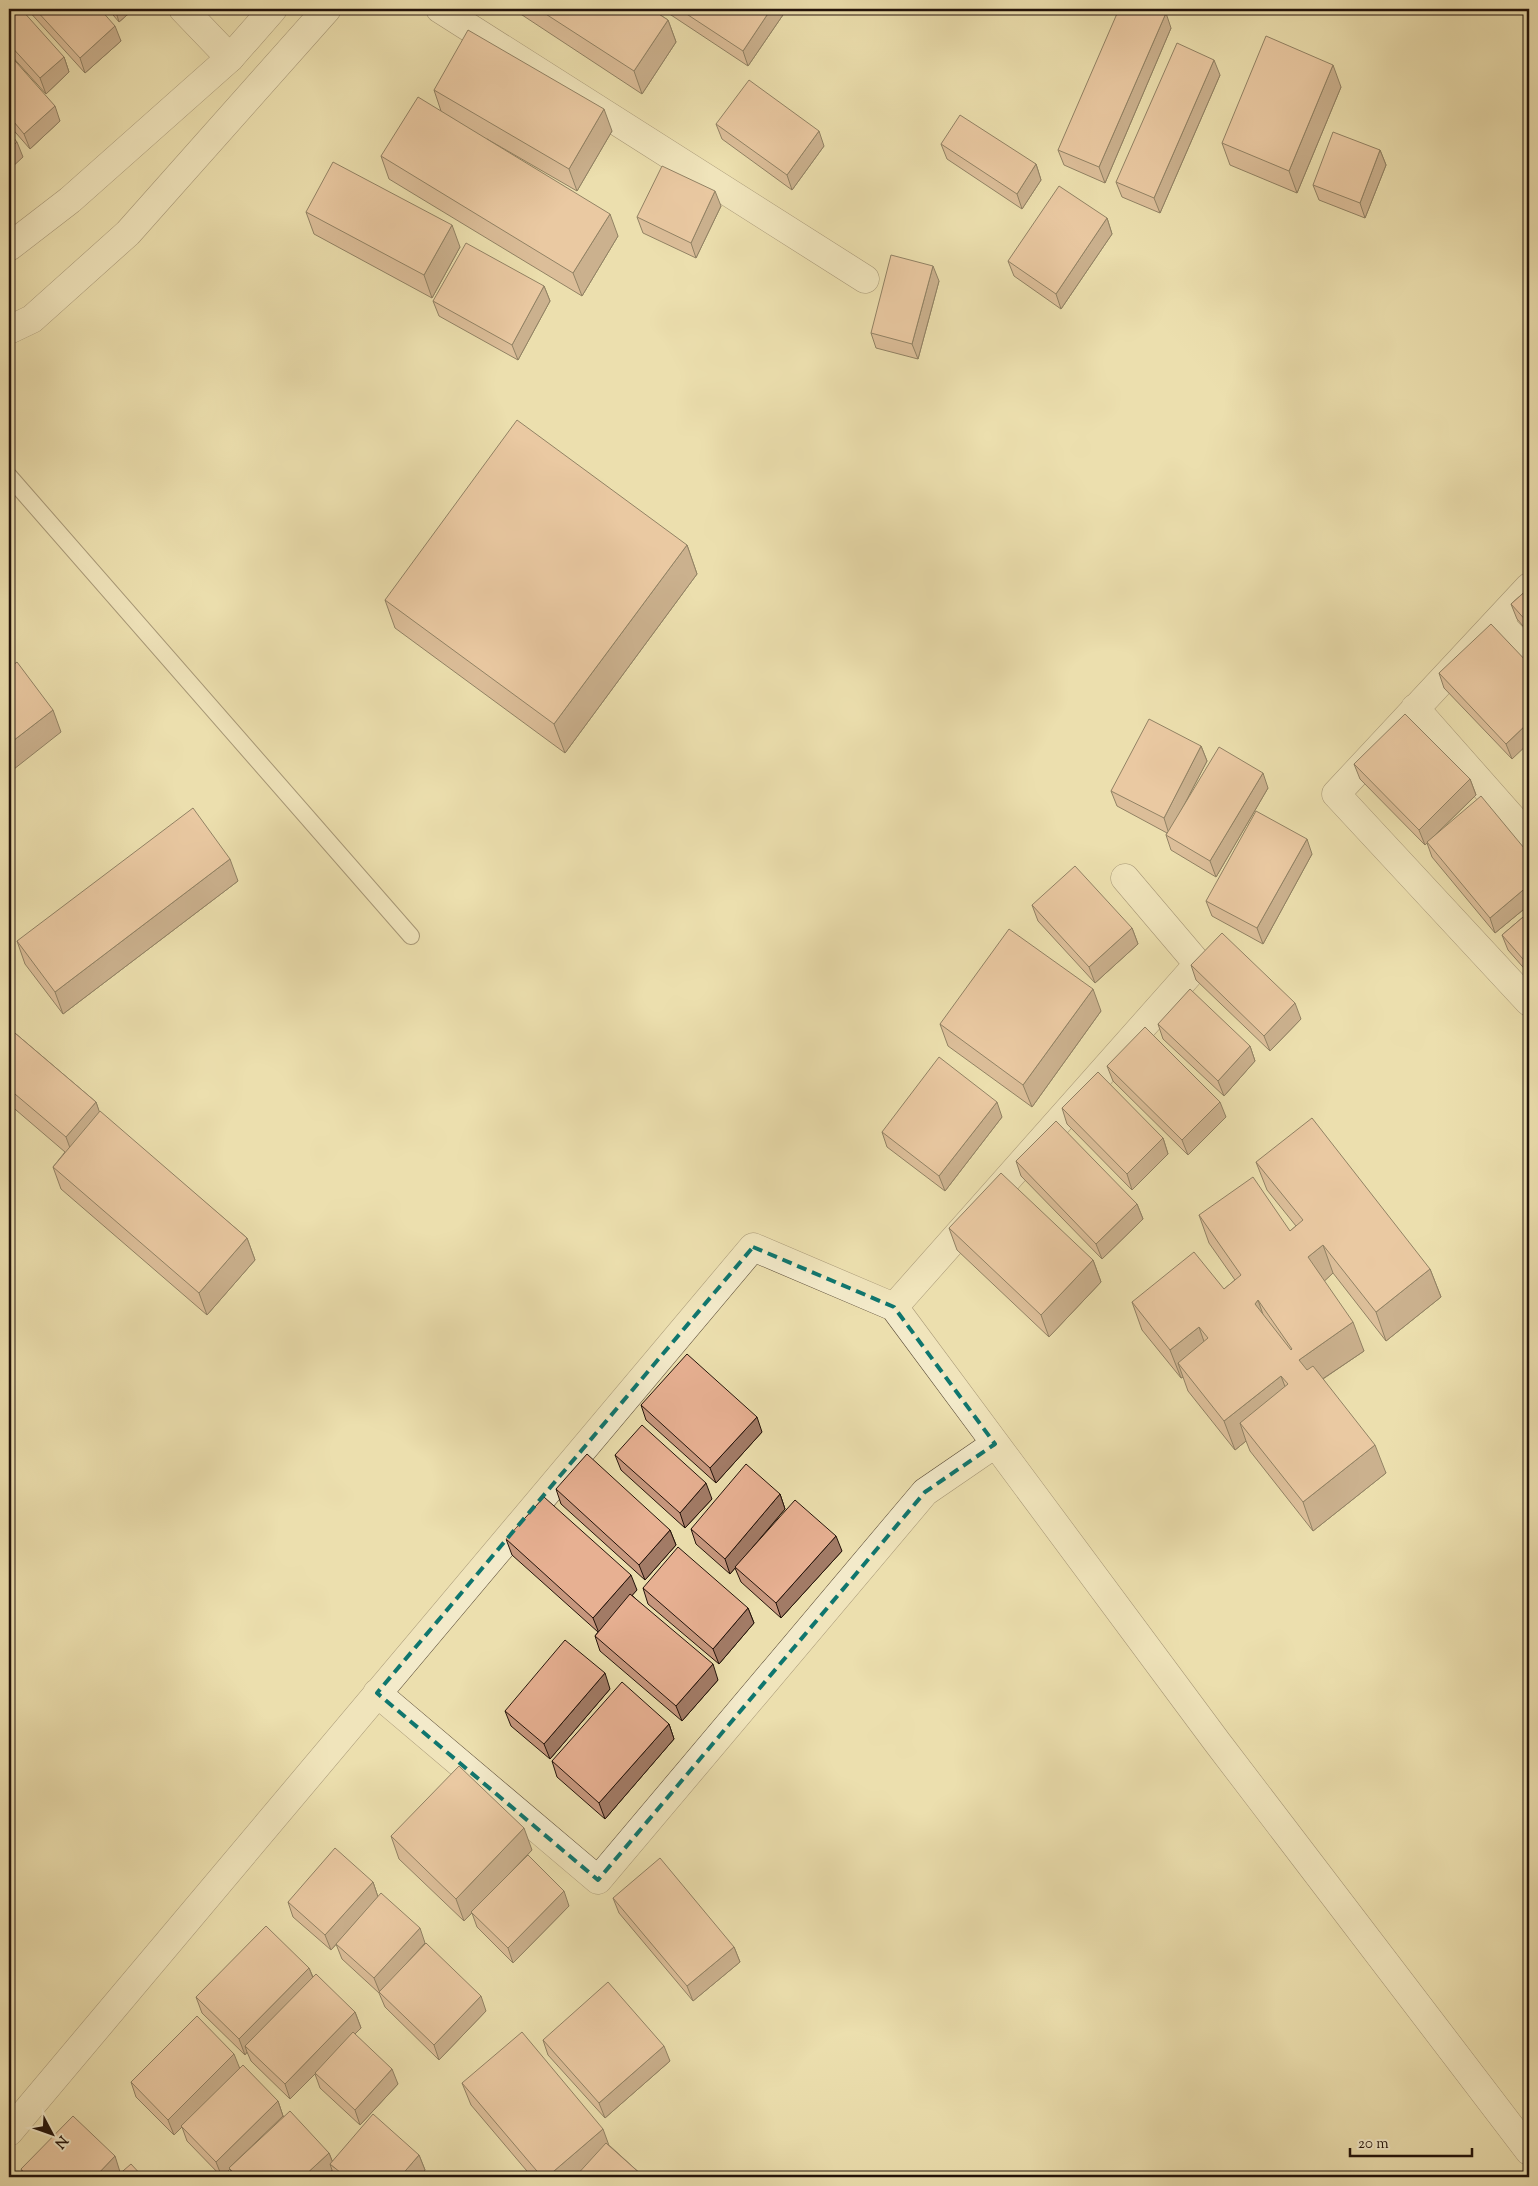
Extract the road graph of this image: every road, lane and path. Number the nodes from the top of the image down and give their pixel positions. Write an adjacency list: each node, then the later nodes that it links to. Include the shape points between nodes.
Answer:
1 (183, 9): 5 (street)
2 (273, 9): 5 (street)
3 (327, 9): 8 (street, via 128,233 32,319)
4 (440, 9): 7 (street)
5 (230, 58): 6 (street, via 70,200)
6 (9, 247)
7 (865, 279)
8 (9, 330)
9 (9, 476): 16 (lane)
10 (1529, 587): 11 (street)
11 (1498, 621): 12 (street); 13 (street)
12 (1529, 655)
13 (1415, 708): 14 (street); 17 (street, via 1336,794)
14 (1529, 838)
15 (1125, 878): 18 (street, via 1198,964)
16 (411, 936)
17 (1529, 1002)
18 (894, 1307): 19 (street); 20 (street, via 753,1247)
19 (995, 1444): 20 (street, via 925,1492 598,1880); 22 (street)
20 (377, 1693): 21 (street)
21 (9, 2132)
22 (1529, 2151)

